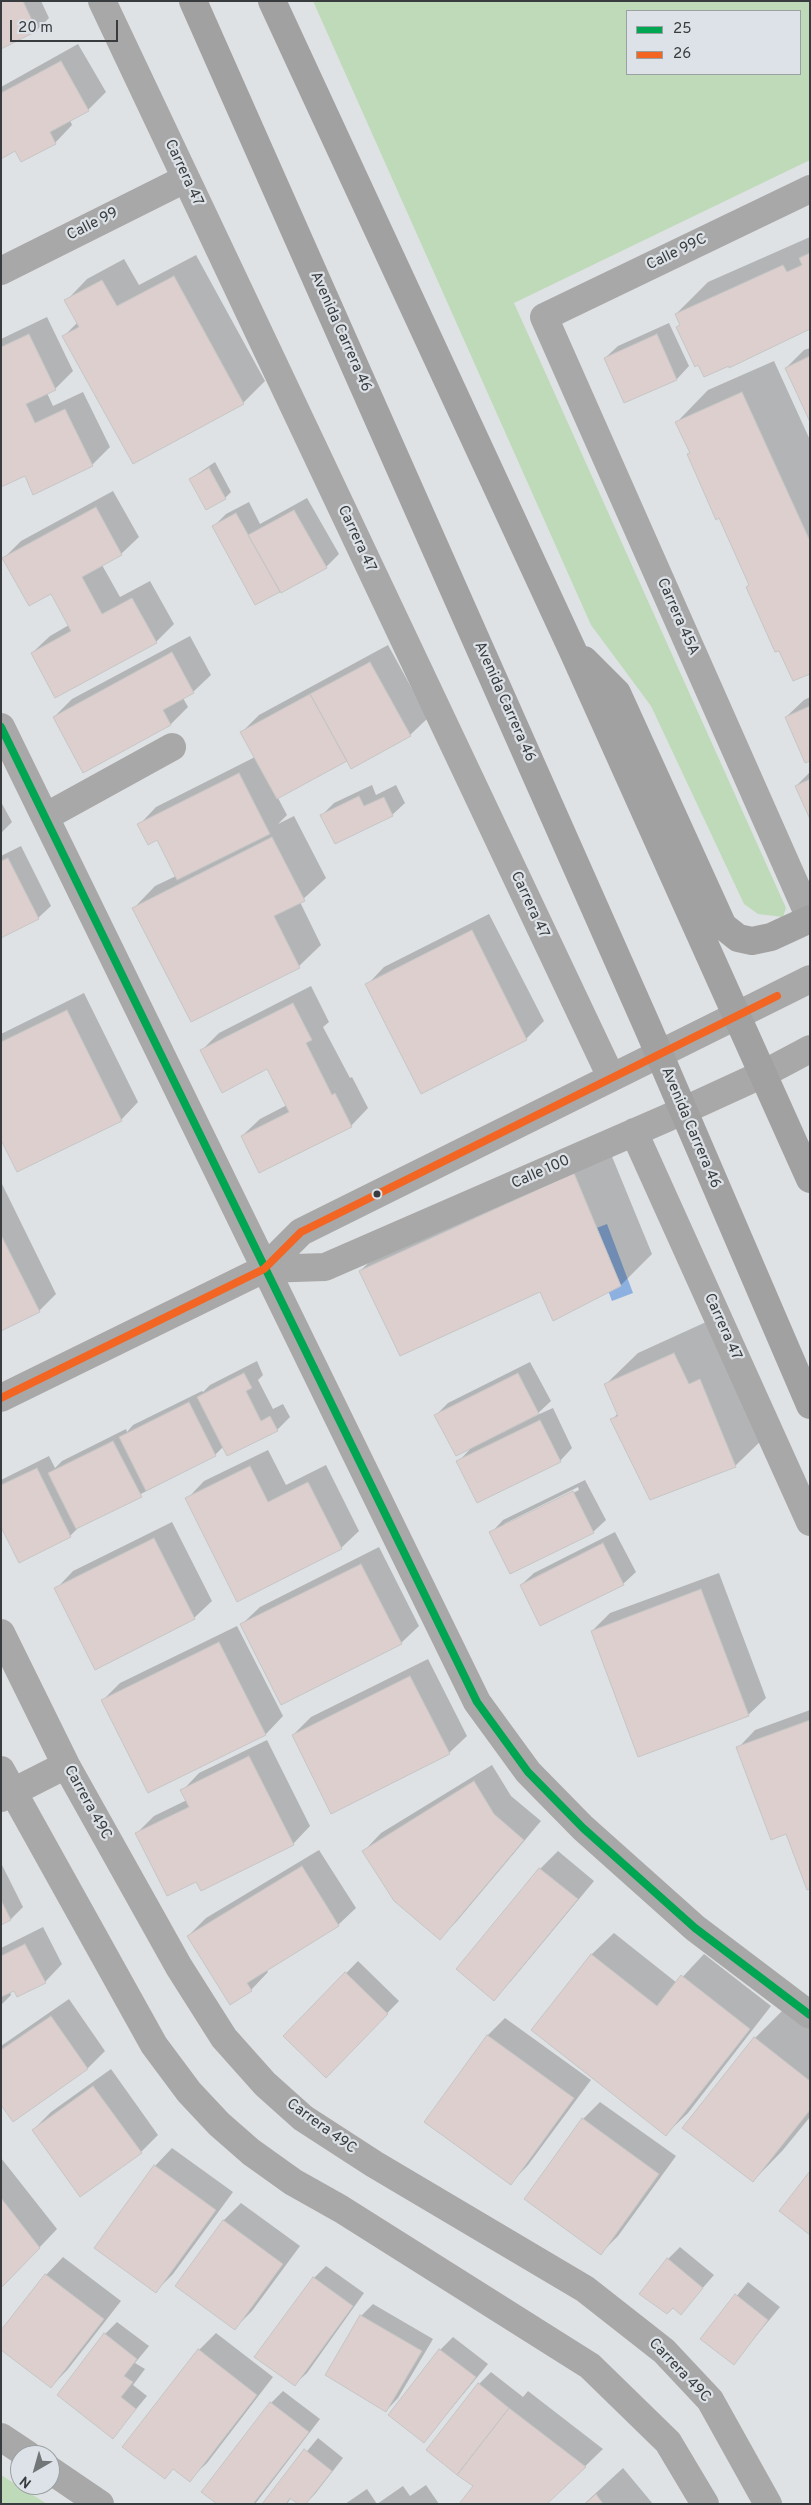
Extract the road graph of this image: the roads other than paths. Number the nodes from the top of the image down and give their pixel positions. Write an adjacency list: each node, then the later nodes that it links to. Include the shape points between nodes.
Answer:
1 (102, 1): 4 (street, Carrera 47)
2 (193, 1): 16 (main road, Avenida Carrera 46)
3 (272, 1): 8 (main road)
4 (186, 179): 6 (street, Calle 99); 18 (street, Carrera 47)
5 (810, 189): 7 (street, Calle 99C)
6 (1, 271)
7 (544, 317): 12 (street, Carrera 45A)
8 (572, 649): 12 (main road, via 617,693 723,926 738,938 752,941 771,937); 14 (main road)
9 (1, 727): 11 (street)
10 (172, 747): 11 (street)
11 (45, 817): 22 (street)
12 (810, 918)
13 (810, 979): 14 (street, Calle 100)
14 (739, 1017): 16 (street, Calle 100); 17 (main road)
15 (810, 1049): 17 (street, Calle 100)
16 (659, 1054): 18 (street, Calle 100); 19 (main road, Avenida Carrera 46)
17 (763, 1074): 19 (street, Calle 100); 21 (main road)
18 (611, 1077): 22 (street, Calle 100, via 301,1232)
19 (682, 1111): 20 (street, Calle 100); 24 (main road, Avenida Carrera 46)
20 (634, 1132): 22 (street, Calle 100, via 325,1267); 25 (street, Carrera 47)
21 (810, 1179)
22 (264, 1269): 23 (street, Calle 100); 29 (street, via 477,1702 528,1772 584,1828 695,1928)
23 (1, 1398)
24 (810, 1405)
25 (810, 1522)
26 (1, 1633): 27 (street, Carrera 49C)
27 (66, 1765): 28 (street); 35 (street, Carrera 49C, via 179,1967 224,2038 265,2084 303,2118 374,2164 585,2289 664,2351 710,2400)
28 (5, 1787): 34 (street, via 154,2045 189,2092 219,2124 293,2182 590,2366 668,2442)
29 (810, 2015)
30 (1, 2437): 31 (street)
31 (13, 2445)
32 (60, 2477): 33 (street)
33 (100, 2504)
34 (705, 2504)
35 (768, 2504)

